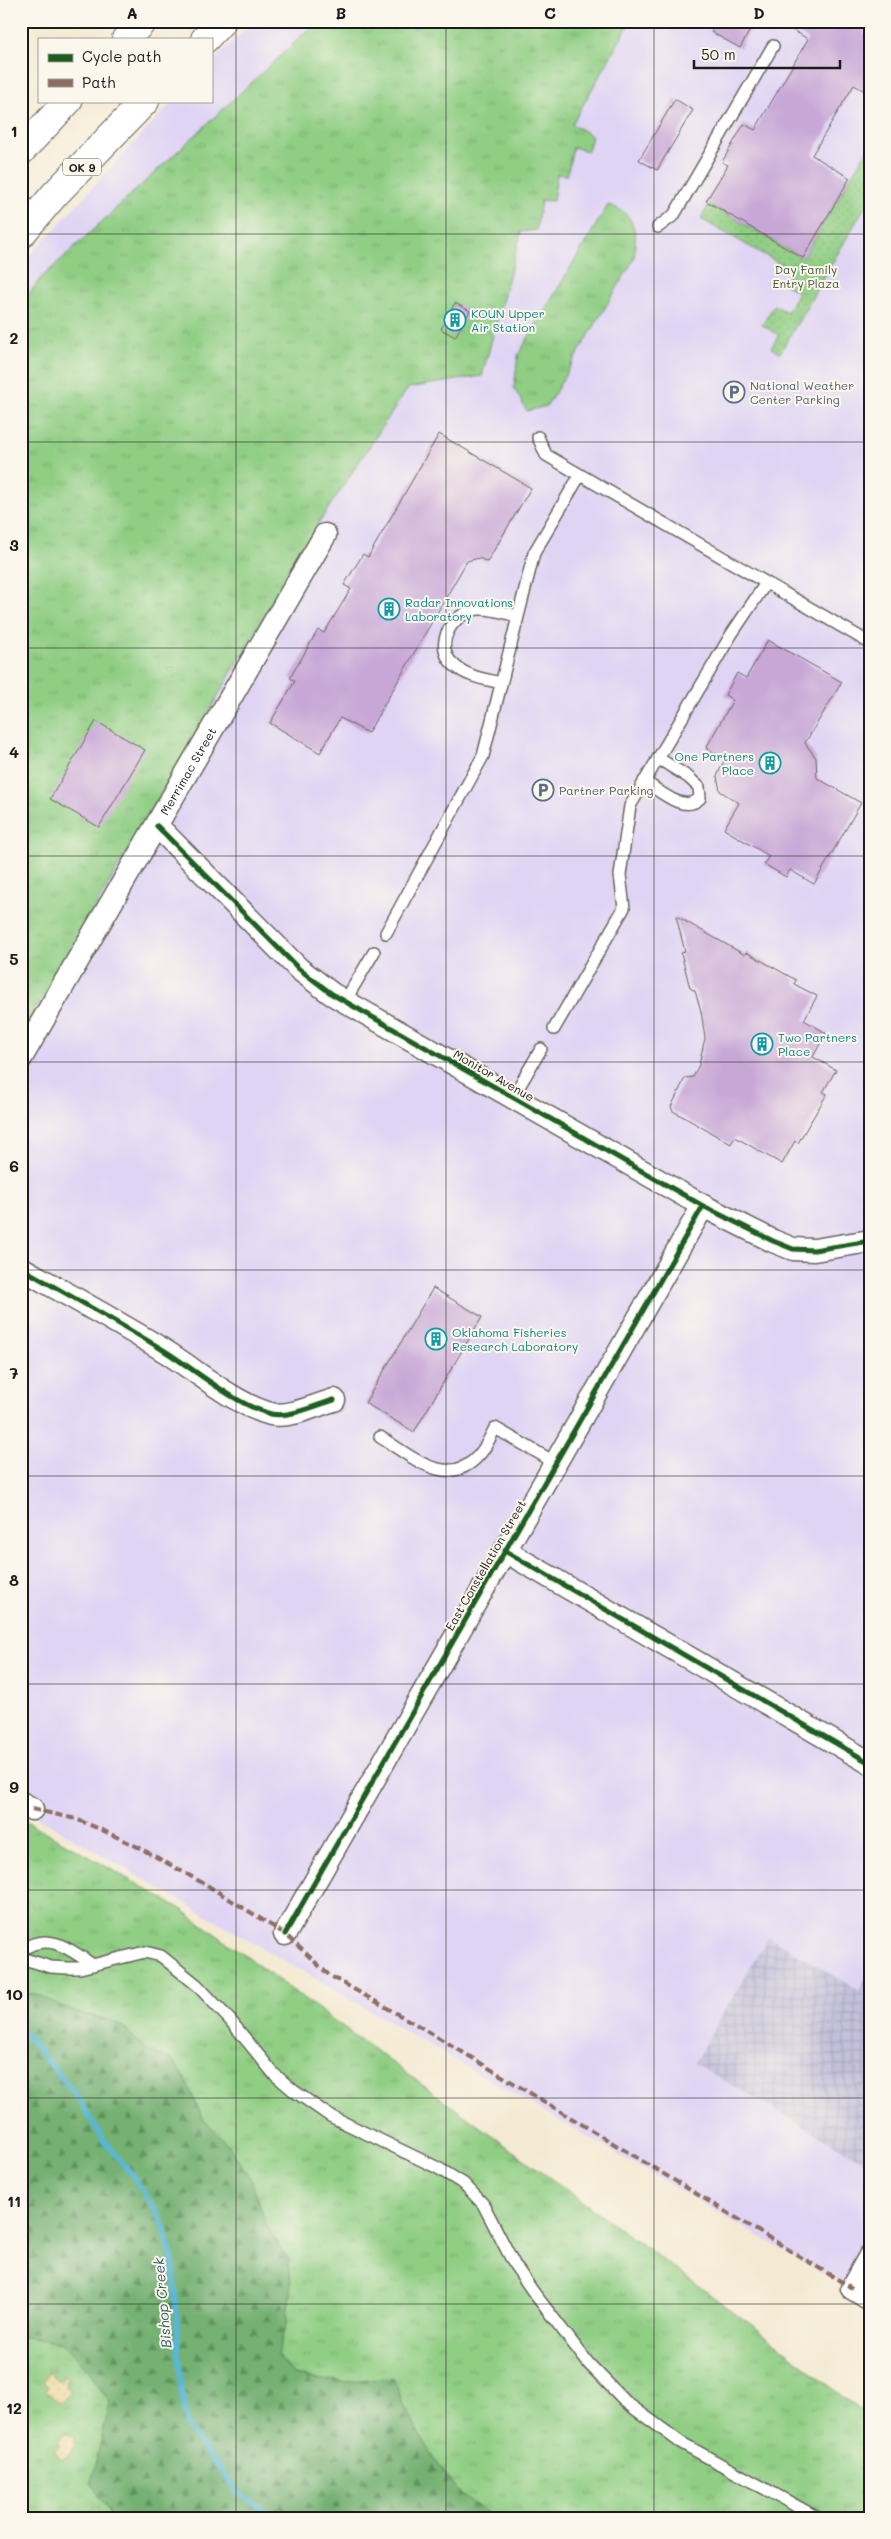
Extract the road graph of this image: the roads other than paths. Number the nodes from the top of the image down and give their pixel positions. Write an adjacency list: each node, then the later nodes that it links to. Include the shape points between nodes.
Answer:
1 (143, 21): 3 (highway)
2 (222, 21): 4 (highway)
3 (127, 38)
4 (206, 38)
5 (773, 46): 9 (lane, via 674,215)
6 (67, 102): 8 (highway)
7 (144, 102): 10 (highway, OK 9)
8 (21, 151)
9 (658, 227)
10 (21, 234)
11 (538, 437): 12 (lane, via 546,455)
12 (580, 475): 14 (lane); 15 (lane, via 534,552)
13 (325, 535): 20 (street, Merrimac Street)
14 (766, 583): 16 (lane); 18 (lane)
15 (517, 616): 17 (lane); 17 (lane, via 481,608 470,610 451,623 446,635 445,645 452,664 468,674)
16 (870, 644)
17 (501, 683): 21 (lane, via 483,756)
18 (658, 758): 19 (lane); 19 (lane, via 699,787 700,798 694,804 684,805)
19 (644, 781): 24 (lane, via 630,806 620,875 624,908)
20 (157, 826): 23 (street, Monitor Avenue, via 299,969); 26 (street, Merrimac Street)
21 (386, 932)
22 (374, 952): 23 (lane)
23 (345, 1001): 27 (street, Monitor Avenue)
24 (554, 1029)
25 (542, 1049): 27 (lane)
26 (21, 1058)
27 (513, 1097): 28 (street, Monitor Avenue)
28 (703, 1206): 29 (street, Monitor Avenue, via 793,1248 814,1250); 33 (street, East Constellation Street)
29 (870, 1241)
30 (21, 1268): 31 (street, via 161,1348 252,1406 272,1414 283,1414)
31 (334, 1400)
32 (380, 1437): 33 (lane, via 443,1472 460,1470 472,1462 480,1455 495,1428)
33 (556, 1463): 34 (street, East Constellation Street)
34 (505, 1551): 35 (street); 36 (street, East Constellation Street)
35 (870, 1763)
36 (285, 1934)
37 (21, 1951): 39 (lane, via 34,1943 52,1942 70,1949)
38 (21, 1958): 39 (lane, via 51,1967)
39 (93, 1965): 42 (lane, via 145,1952 161,1956 197,1985 274,2074 294,2091 330,2116 438,2168 464,2184 483,2204 514,2264 534,2294 589,2364 627,2403 680,2442)
40 (870, 2256): 41 (street)
41 (861, 2293)
42 (818, 2518)

